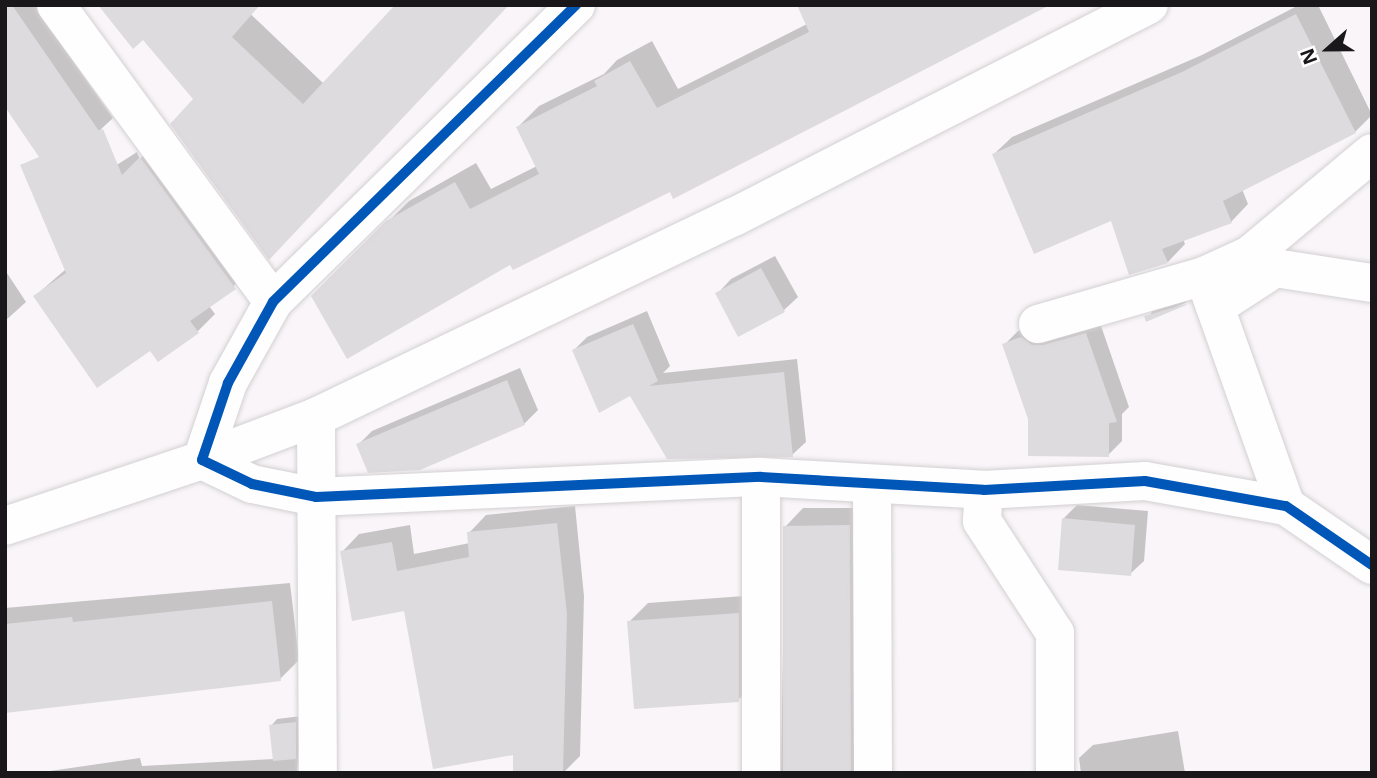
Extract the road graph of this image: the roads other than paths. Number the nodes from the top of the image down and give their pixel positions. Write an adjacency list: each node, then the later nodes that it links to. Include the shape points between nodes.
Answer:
1 (56, 5): 7 (street)
2 (576, 5): 7 (street)
3 (1149, 5): 9 (street, via 734,217)
4 (1372, 153): 6 (street)
5 (1372, 283): 6 (street, via 1275,268)
6 (1209, 292): 8 (street); 15 (street)
7 (273, 302): 10 (street, via 228,383)
8 (1038, 324)
9 (316, 417): 10 (street); 14 (street)
10 (202, 460): 14 (street, via 252,484); 16 (street)
11 (761, 477): 12 (street); 14 (street); 19 (street)
12 (872, 484): 13 (street); 20 (street)
13 (984, 490): 15 (street, via 1145,481); 21 (street, via 982,521 1055,633)
14 (316, 497): 18 (street)
15 (1286, 506): 17 (street)
16 (5, 526)
17 (1372, 565)
18 (318, 773)
19 (761, 773)
20 (873, 773)
21 (1055, 773)

